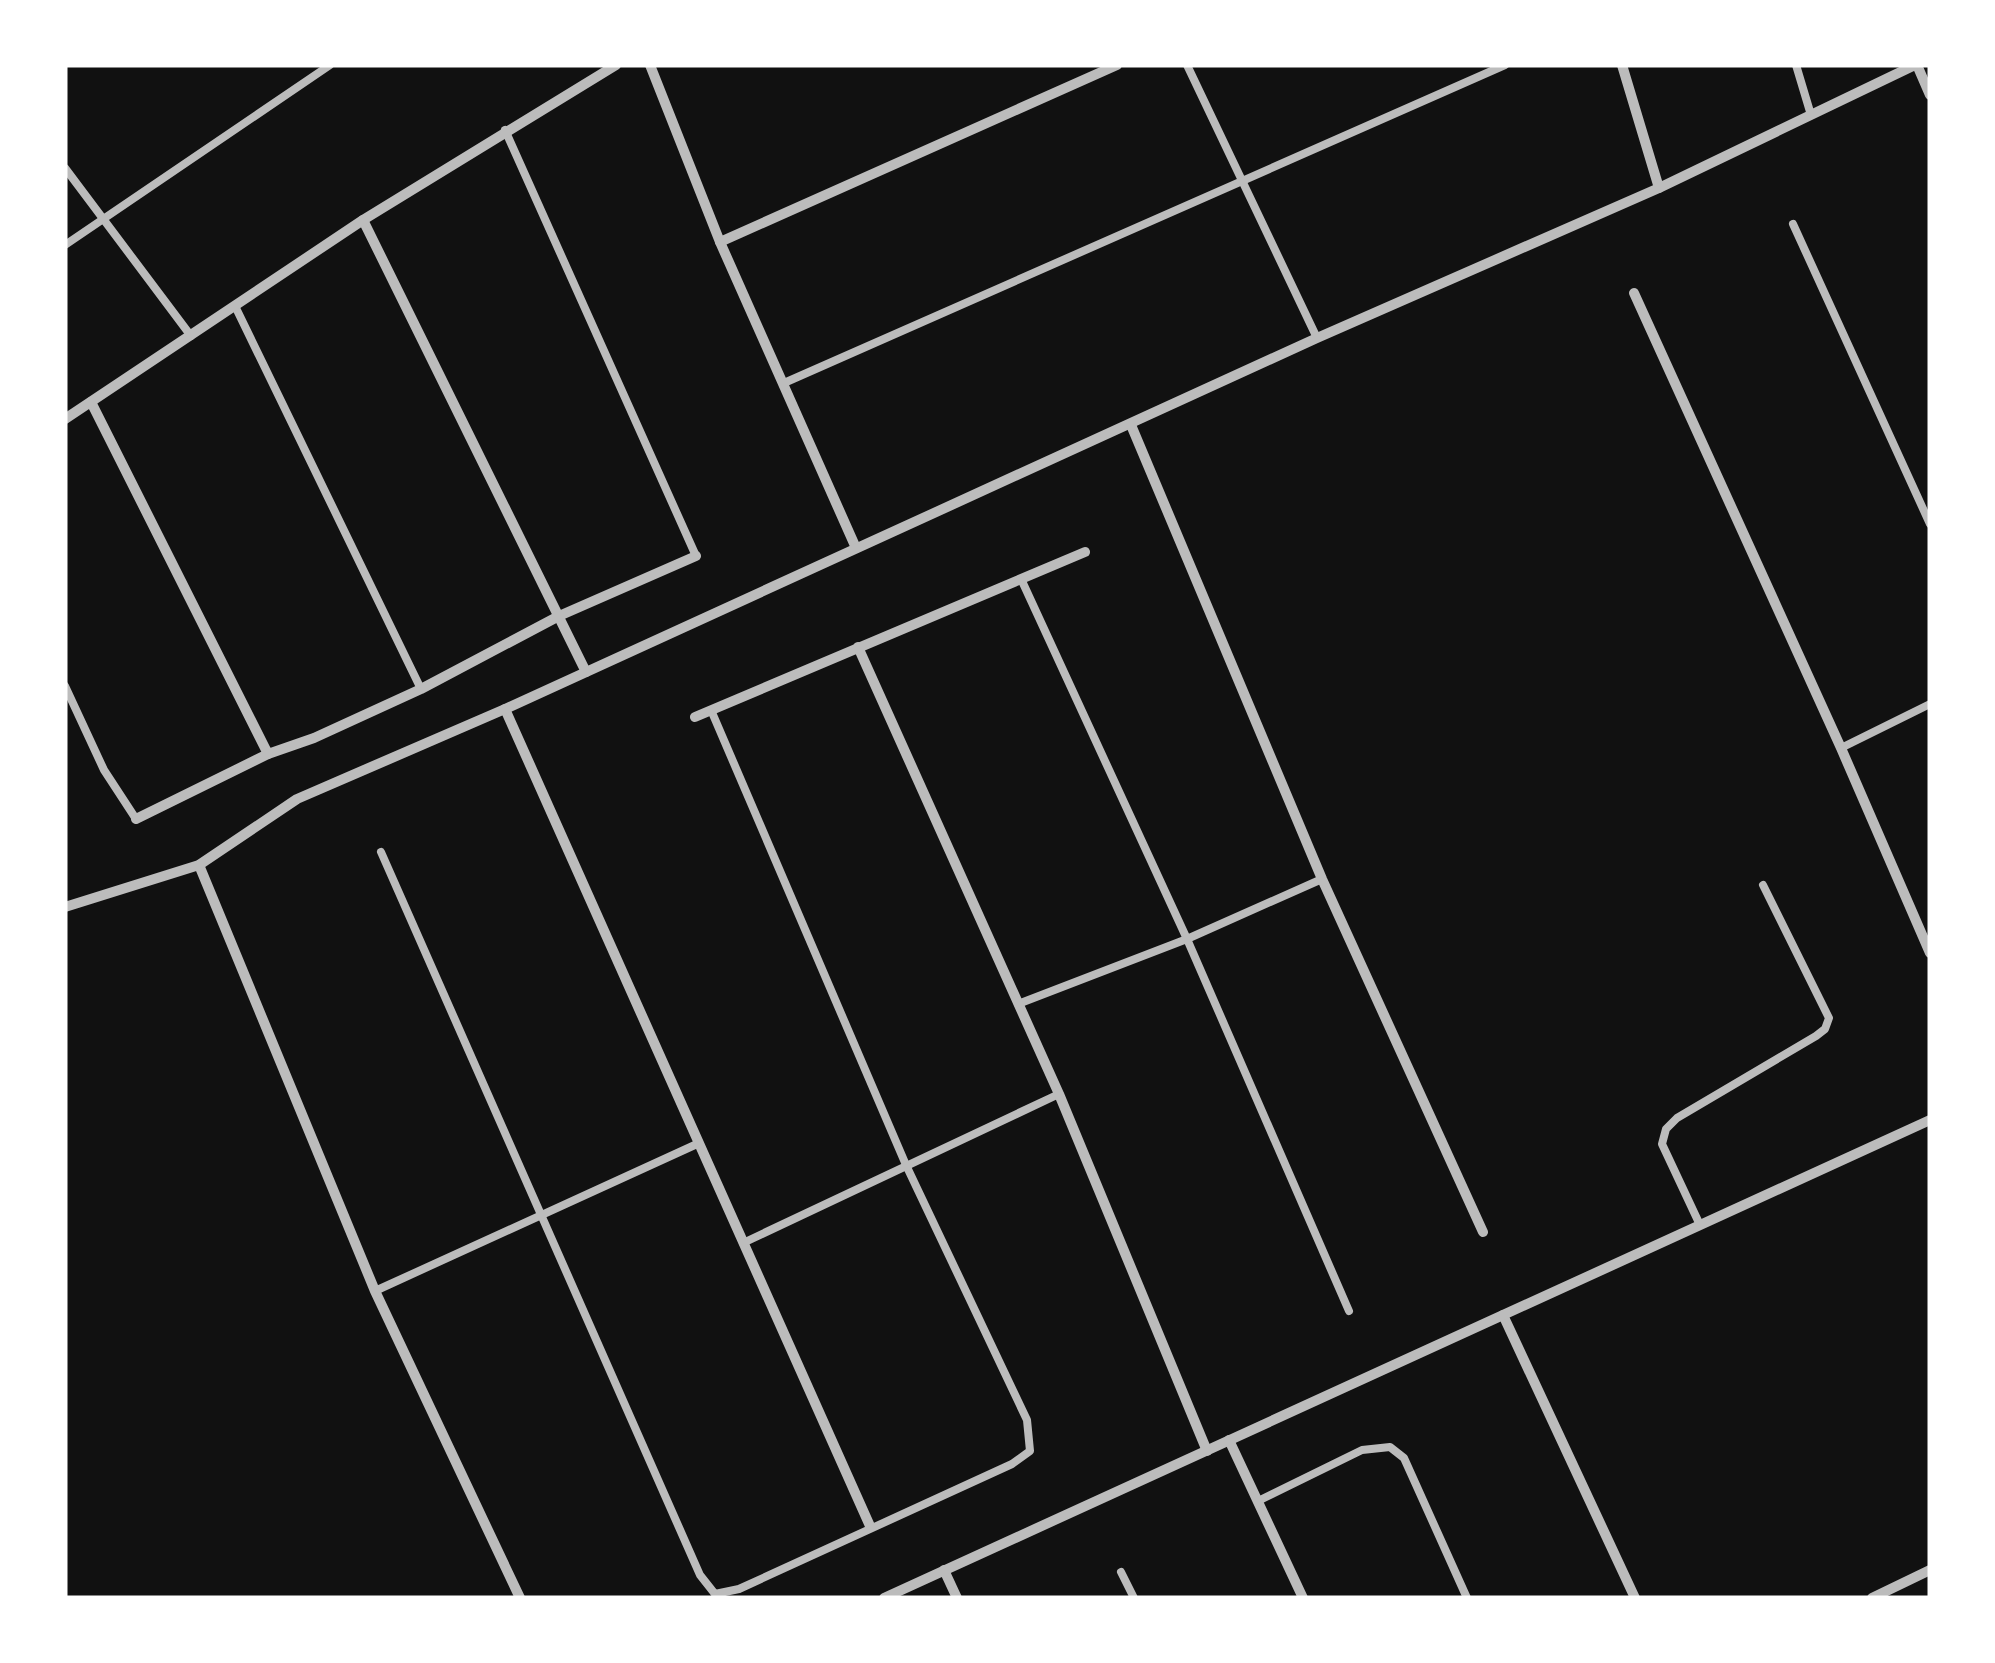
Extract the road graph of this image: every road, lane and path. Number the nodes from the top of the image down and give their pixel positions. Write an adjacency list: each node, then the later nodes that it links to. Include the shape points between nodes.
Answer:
1 (330, 65): 17 (lane)
2 (616, 65): 12 (street)
3 (650, 65): 19 (street)
4 (1118, 65): 19 (street)
5 (1187, 65): 14 (lane)
6 (1505, 65): 14 (lane)
7 (1622, 65): 15 (street)
8 (1796, 65): 11 (lane)
9 (1916, 65): 10 (street); 11 (street)
10 (1930, 95)
11 (1811, 115): 15 (street)
12 (505, 130): 16 (street); 32 (lane)
13 (65, 168): 17 (lane)
14 (1242, 179): 24 (lane); 25 (lane)
15 (1659, 188): 24 (street)
16 (364, 220): 22 (street); 34 (street)
17 (103, 221): 20 (lane); 23 (lane)
18 (1794, 224): 29 (lane)
19 (720, 242): 25 (street)
20 (65, 245)
21 (1634, 293): 43 (street)
22 (236, 306): 23 (street); 38 (lane)
23 (191, 336): 26 (street)
24 (1316, 338): 28 (street)
25 (784, 383): 30 (street)
26 (91, 402): 27 (street); 44 (street)
27 (65, 420)
28 (1132, 426): 30 (street); 48 (street)
29 (1930, 524)
30 (856, 548): 36 (street)
31 (1084, 552): 33 (street)
32 (696, 556): 34 (street)
33 (1022, 581): 35 (street); 51 (lane)
34 (559, 616): 36 (street); 38 (street)
35 (858, 646): 41 (street); 53 (street)
36 (586, 672): 40 (street)
37 (65, 686): 45 (lane, via 104,770)
38 (421, 689): 44 (street)
39 (1930, 704): 43 (lane)
40 (505, 709): 47 (street, via 298,799); 56 (street)
41 (711, 710): 42 (street); 57 (lane)
42 (695, 717)
43 (1842, 748): 52 (street)
44 (268, 754): 45 (street)
45 (136, 819)
46 (381, 852): 58 (lane)
47 (199, 865): 50 (street); 62 (street)
48 (1322, 880): 51 (lane); 60 (street)
49 (1763, 885): 59 (lane, via 1829,1018 1816,1036 1666,1129 1662,1144)
50 (65, 907)
51 (1187, 939): 53 (lane); 63 (lane)
52 (1930, 953)
53 (1018, 1004): 54 (street)
54 (1059, 1094): 57 (lane); 66 (street)
55 (1930, 1120): 59 (street)
56 (697, 1144): 58 (lane); 61 (street)
57 (906, 1165): 61 (lane); 68 (lane, via 1026,1420 1030,1451)
58 (542, 1216): 62 (lane); 68 (lane, via 714,1594 739,1589)
59 (1700, 1225): 64 (street)
60 (1483, 1232)
61 (743, 1243): 68 (street)
62 (375, 1290): 72 (street)
63 (1349, 1311)
64 (1503, 1315): 65 (street); 78 (street)
65 (1230, 1440): 66 (street); 67 (street)
66 (1207, 1451): 69 (street)
67 (1258, 1501): 76 (street); 77 (lane, via 1362,1450 1390,1447 1404,1458)
68 (870, 1526)
69 (944, 1570): 73 (street); 74 (street)
70 (1930, 1570): 79 (street)
71 (1121, 1572): 75 (lane)
72 (520, 1598)
73 (884, 1598)
74 (957, 1598)
75 (1134, 1598)
76 (1303, 1598)
77 (1467, 1598)
78 (1635, 1598)
79 (1872, 1598)

